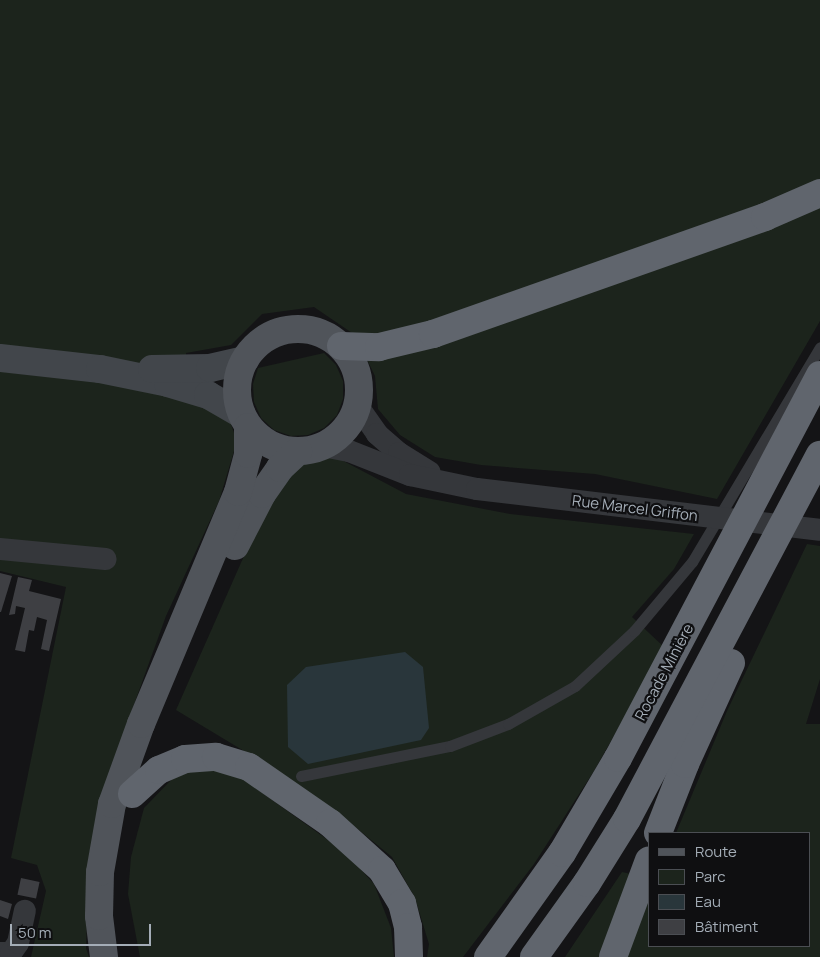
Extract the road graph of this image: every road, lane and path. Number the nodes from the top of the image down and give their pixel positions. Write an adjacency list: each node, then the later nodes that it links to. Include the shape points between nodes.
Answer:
1 (820, 193): 2 (highway, via 765,218 443,331 379,347)
2 (341, 346): 5 (main road, via 321,333 289,329 267,337); 8 (main road, via 357,373)
3 (820, 347): 17 (lane, via 692,562 634,631 575,686 508,724 450,746)
4 (0, 358): 6 (main road)
5 (245, 360): 6 (main road, via 192,369); 9 (main road, via 236,391)
6 (100, 369): 9 (main road, via 197,392)
7 (820, 375): 26 (highway, Rocade Minière, via 618,758 562,853)
8 (357, 405): 10 (main road, via 347,426); 12 (street, Rue Marcel Griffon, via 368,424 390,446)
9 (245, 421): 10 (main road, via 274,447); 23 (main road, via 248,454 238,492 135,739 112,804 100,872 99,916)
10 (310, 449): 12 (street, Rue Marcel Griffon, via 349,451 410,475); 18 (main road, via 272,479 246,522 150,742)
11 (820, 456): 13 (highway)
12 (450, 483): 14 (street, Rue Marcel Griffon)
13 (802, 488): 19 (highway, via 764,591 692,749); 27 (highway, via 627,819)
14 (820, 530)
15 (0, 549): 16 (street)
16 (106, 559)
17 (301, 776)
18 (132, 794): 24 (main road, via 122,829 115,878); 25 (highway, via 159,770 184,759 216,757 249,767 350,838 382,870 402,903 408,927)
19 (658, 832)
20 (648, 863): 28 (highway)
21 (25, 911): 22 (street, via 18,943 11,952)
22 (0, 953)
23 (104, 957)
24 (120, 957)
25 (409, 957)
26 (488, 957)
27 (534, 957)
28 (613, 957)

